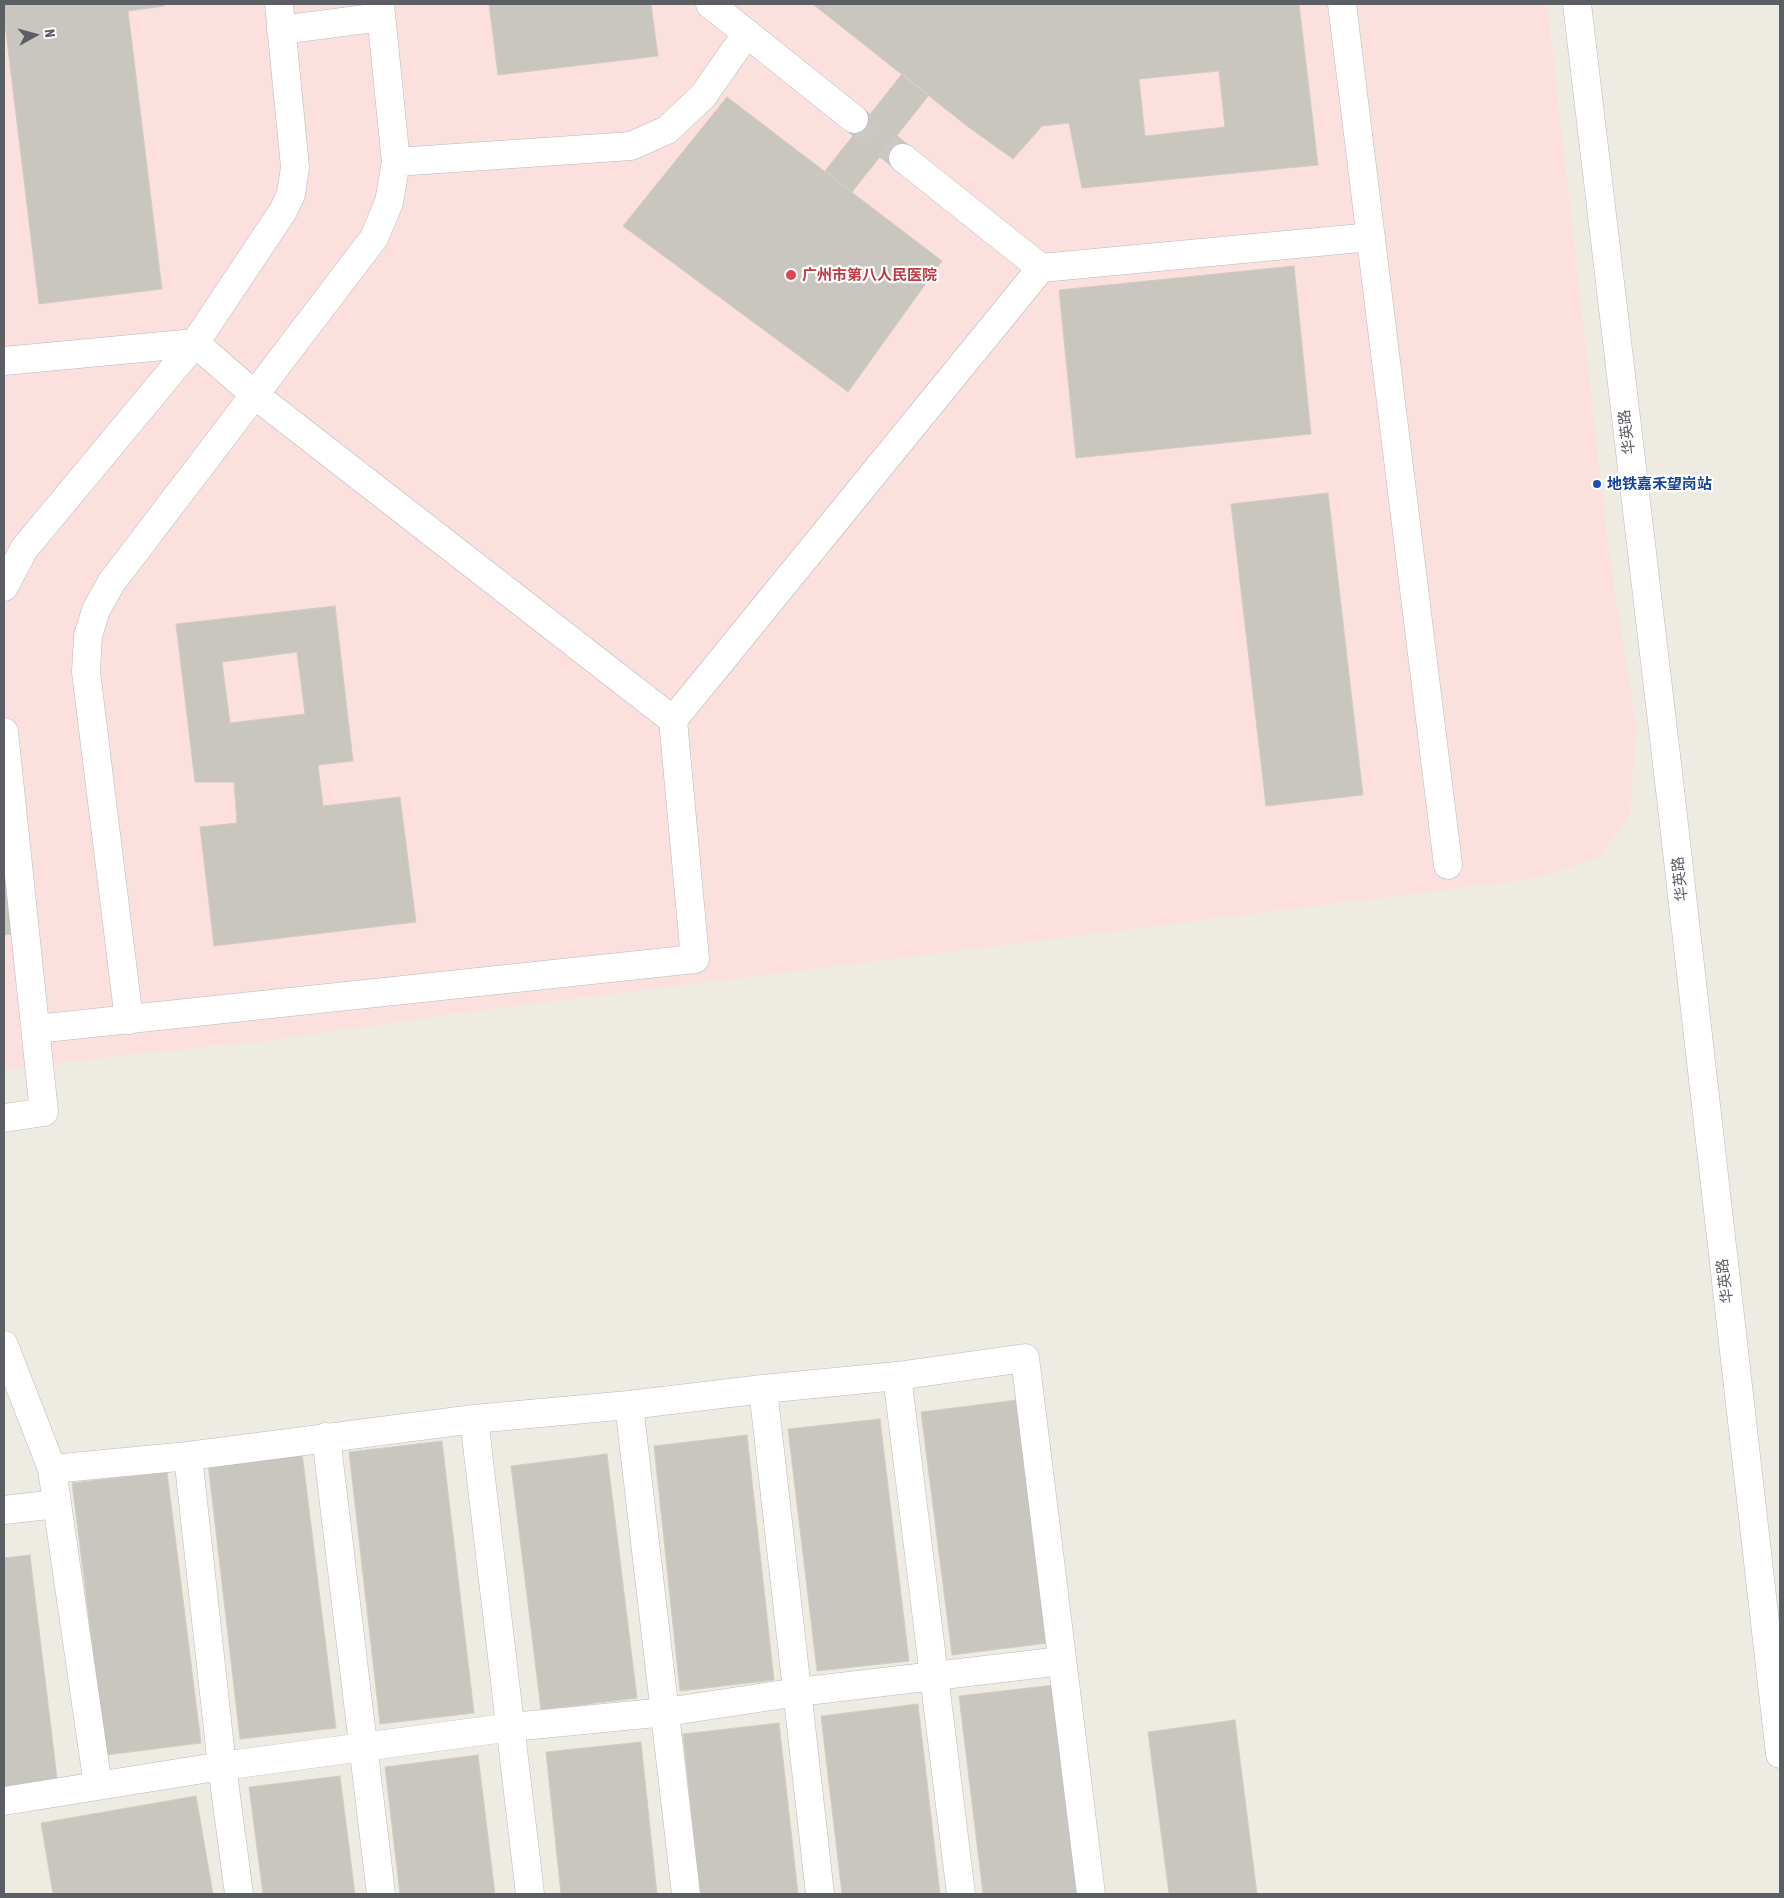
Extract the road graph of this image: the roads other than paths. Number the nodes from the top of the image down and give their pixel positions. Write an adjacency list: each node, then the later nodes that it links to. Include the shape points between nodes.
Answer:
1 (279, 4): 6 (street)
2 (710, 4): 7 (street)
3 (1342, 4): 11 (street)
4 (1577, 4): 39 (street, 华英路)
5 (380, 10): 6 (street); 10 (street)
6 (281, 30): 13 (street, via 295,167 291,194)
7 (747, 33): 8 (street); 10 (street, via 703,96 667,130 631,146)
8 (854, 119)
9 (903, 158): 12 (street)
10 (396, 162): 15 (street, via 389,202 374,238)
11 (1371, 237): 12 (street); 19 (street)
12 (1041, 268): 17 (street)
13 (195, 343): 14 (street); 15 (street); 16 (street, via 24,549)
14 (4, 361)
15 (255, 395): 17 (street); 20 (street, via 111,583 96,610 88,636 86,672)
16 (4, 586)
17 (673, 720): 20 (street, via 695,960)
18 (4, 732): 21 (street)
19 (1448, 865)
20 (129, 1020): 21 (street)
21 (36, 1030): 22 (street, via 44,1112)
22 (4, 1118)
23 (4, 1344): 30 (street)
24 (897, 1376): 25 (street); 33 (street, via 1025,1358); 34 (street)
25 (762, 1389): 26 (street); 35 (street)
26 (629, 1405): 27 (street); 36 (street)
27 (474, 1418): 28 (street); 37 (street)
28 (326, 1437): 29 (street); 38 (street)
29 (188, 1456): 30 (street); 40 (street)
30 (52, 1469): 31 (street)
31 (57, 1504): 32 (street); 41 (street)
32 (4, 1510)
33 (1062, 1661): 34 (street); 49 (street)
34 (934, 1676): 35 (street); 48 (street)
35 (798, 1692): 36 (street); 47 (street)
36 (666, 1712): 37 (street); 46 (street)
37 (512, 1727): 38 (street); 45 (street)
38 (363, 1748): 40 (street); 44 (street)
39 (1780, 1754)
40 (222, 1766): 41 (street); 43 (street)
41 (98, 1786): 42 (street)
42 (4, 1800)
43 (239, 1894)
44 (382, 1894)
45 (530, 1894)
46 (686, 1894)
47 (820, 1894)
48 (961, 1894)
49 (1091, 1894)

